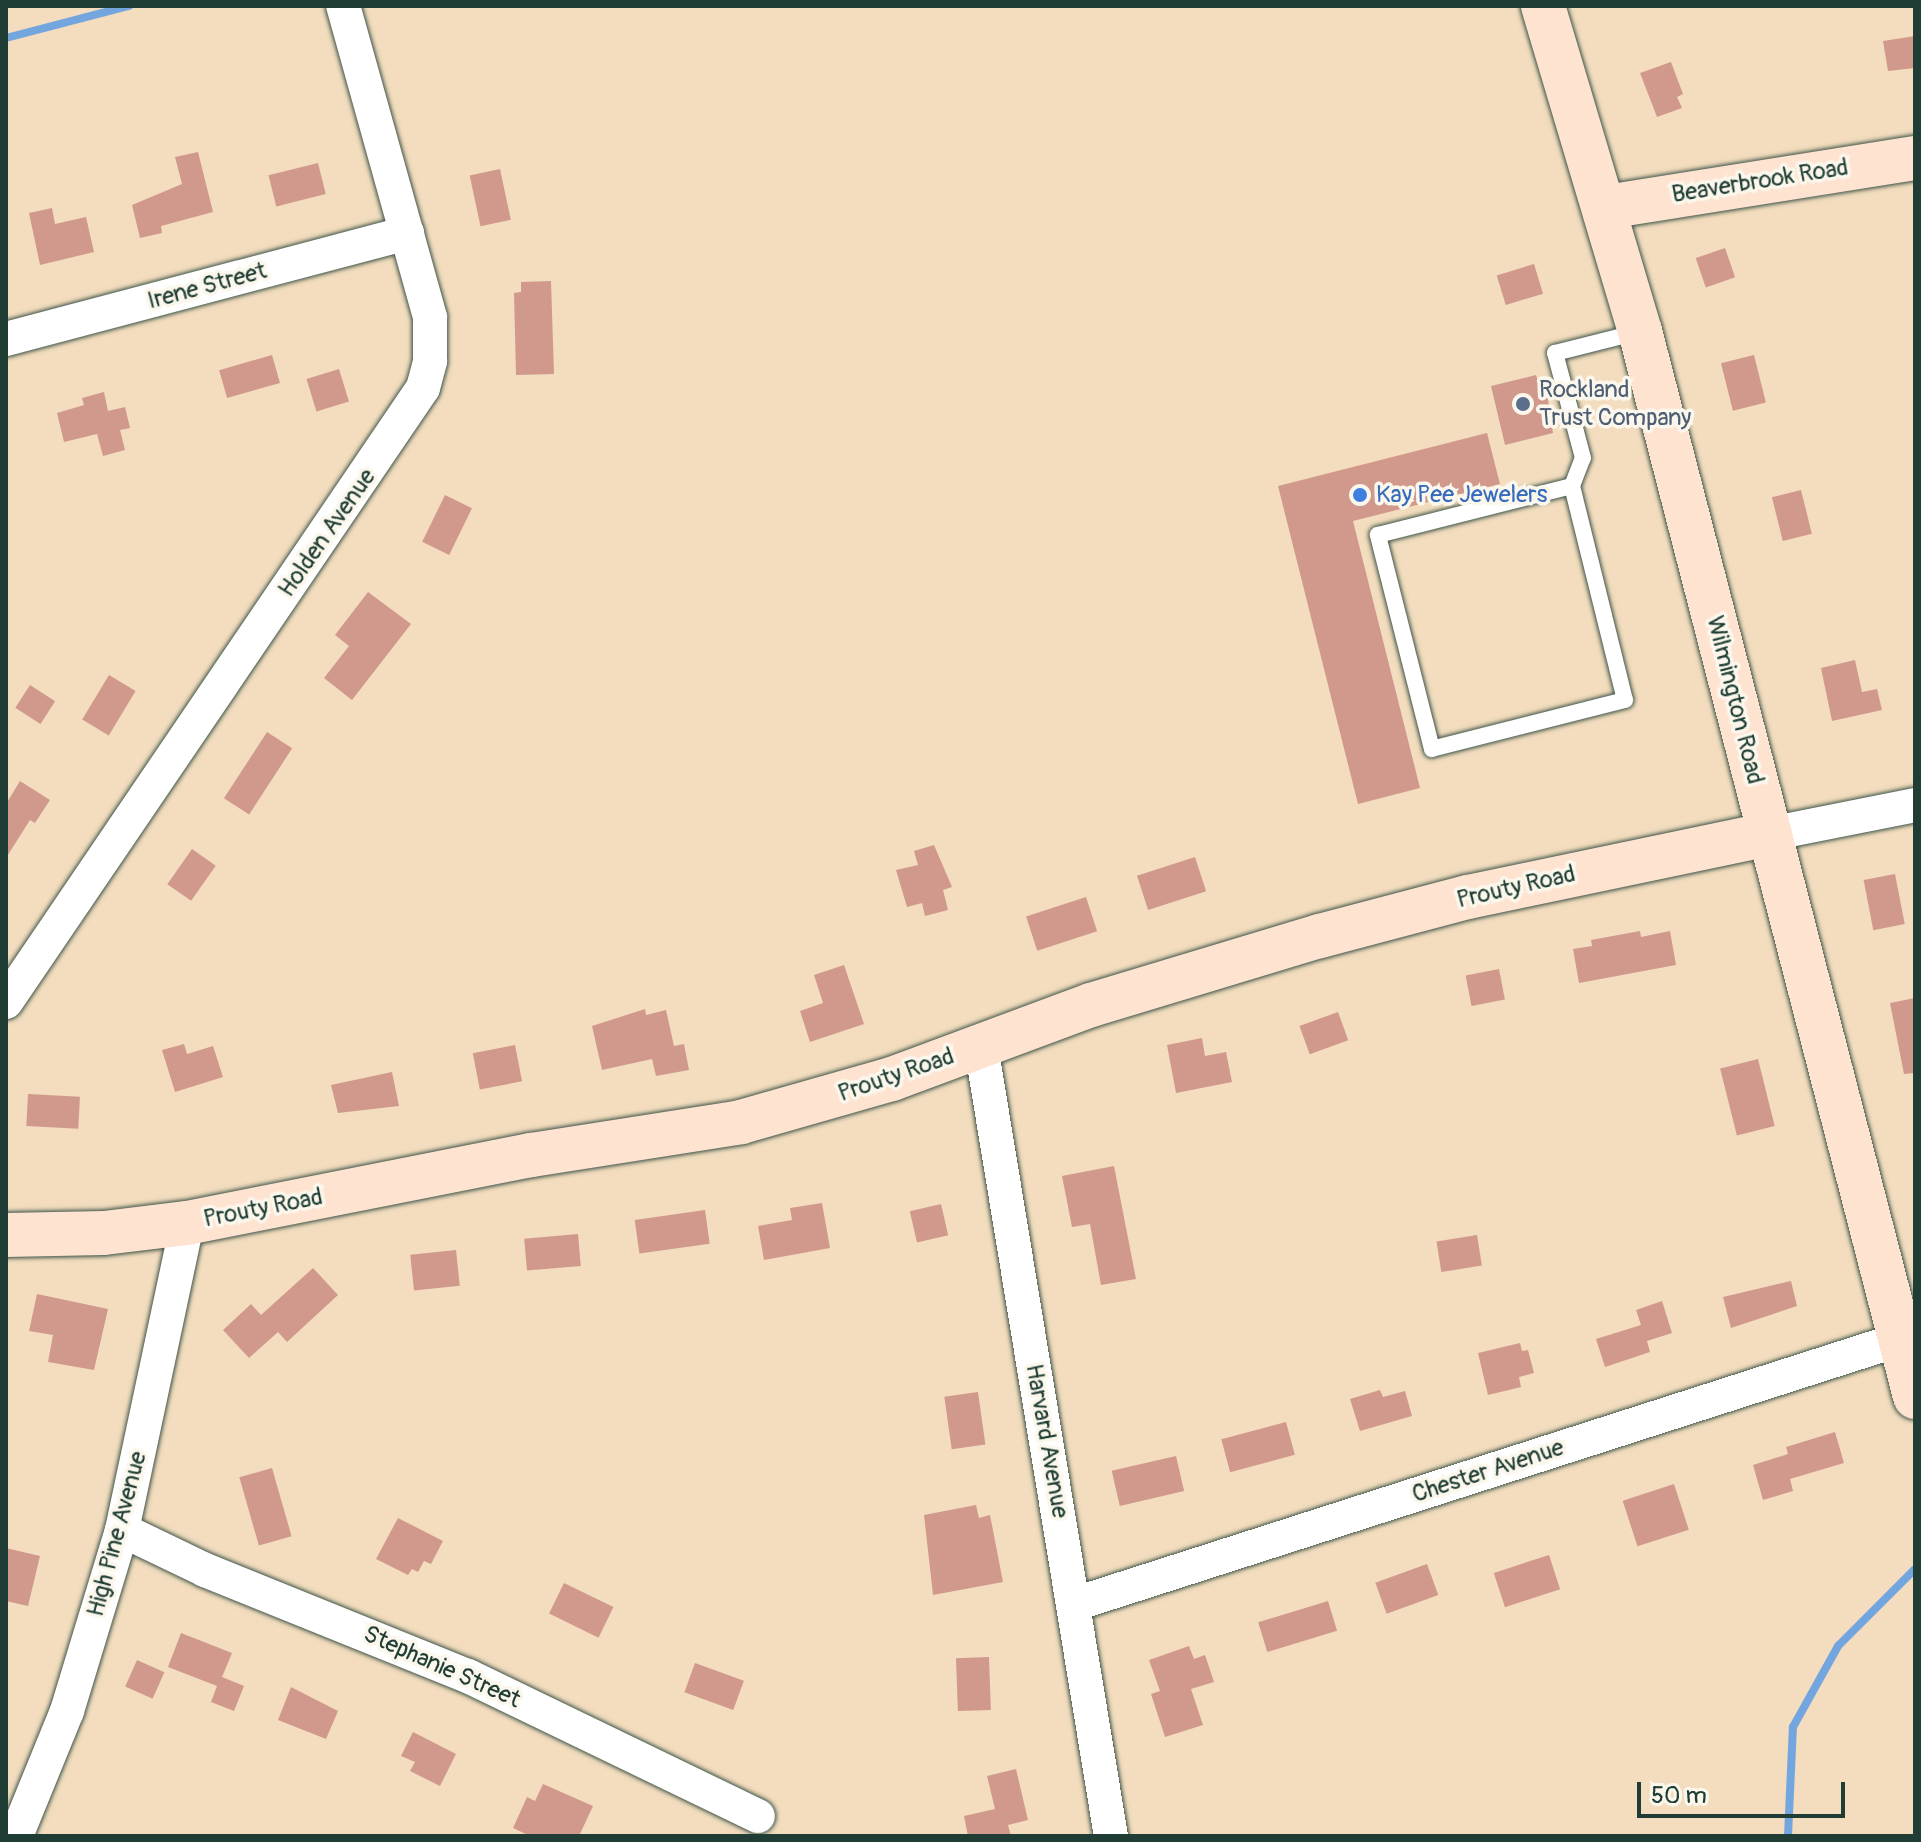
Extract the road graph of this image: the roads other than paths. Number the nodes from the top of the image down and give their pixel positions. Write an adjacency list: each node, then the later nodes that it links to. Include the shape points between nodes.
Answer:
1 (343, 6): 5 (street, Holden Avenue)
2 (1543, 6): 4 (street, Wilmington Road)
3 (1915, 158): 4 (street, Beaverbrook Road)
4 (1606, 207): 6 (street, Wilmington Road)
5 (407, 233): 7 (street, Irene Street); 11 (street, Holden Avenue, via 432,332 427,375 417,401)
6 (1640, 331): 8 (lane, via 1555,353 1582,455); 10 (street, Wilmington Road)
7 (6, 339)
8 (1572, 486): 8 (lane, via 1625,700 1432,749 1378,535)
9 (1915, 805): 10 (street)
10 (1769, 834): 12 (street, Prouty Road, via 1393,916 1091,1005); 15 (street, Wilmington Road)
11 (6, 1002)
12 (981, 1046): 13 (street, Prouty Road, via 892,1079 741,1122 531,1155); 18 (street, Harvard Avenue)
13 (187, 1223): 14 (street, Prouty Road, via 104,1233); 17 (street, High Pine Avenue)
14 (6, 1235)
15 (1901, 1339): 16 (street, Wilmington Road); 18 (street, Chester Avenue)
16 (1915, 1397)
17 (122, 1530): 19 (street, Stephanie Street, via 205,1570 468,1676); 20 (street, High Pine Avenue, via 67,1711)
18 (1075, 1604): 21 (street, Harvard Avenue)
19 (758, 1816)
20 (16, 1836)
21 (1111, 1836)

